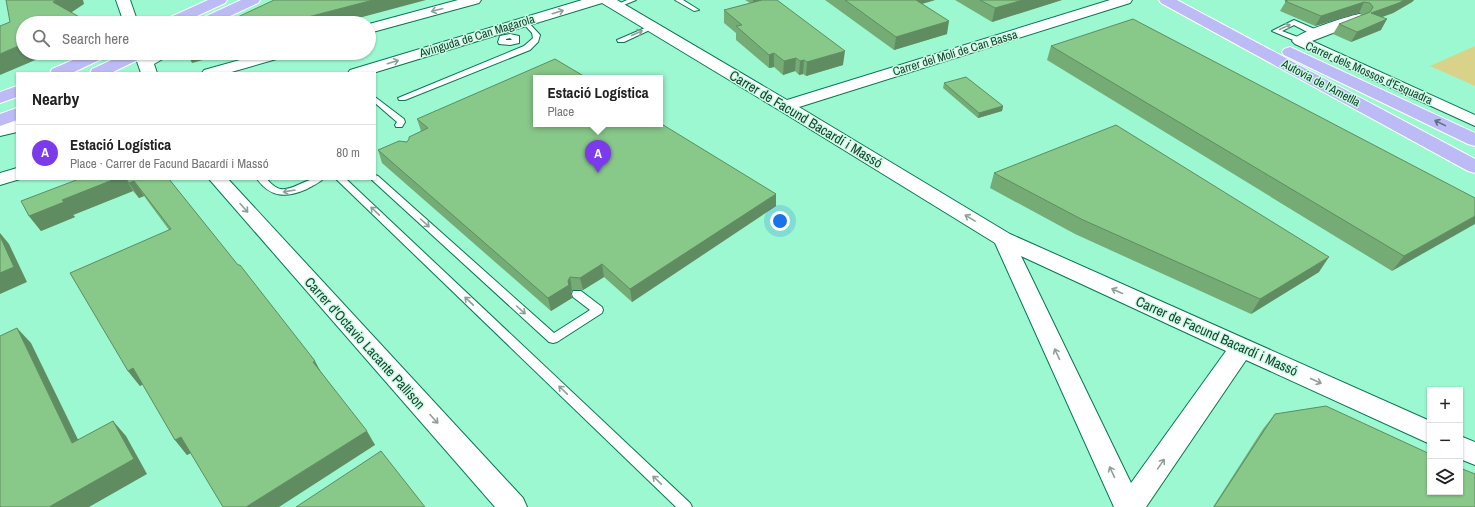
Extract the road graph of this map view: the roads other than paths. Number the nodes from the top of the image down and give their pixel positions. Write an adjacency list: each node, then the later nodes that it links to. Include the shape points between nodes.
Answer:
1 (123, 0): 14 (street)
2 (220, 0): 15 (highway)
3 (253, 0): 16 (highway)
4 (474, 0): 20 (street, one-way to 20)
5 (597, 0): 19 (street, Avinguda de Can Magarola, one-way to 5)
6 (633, 0): 12 (lane)
7 (678, 0): 13 (lane)
8 (1125, 0): 37 (street, Carrer del Molí de Can Bassa)
9 (1166, 0): 23 (highway, Autovia de l'Ametlla)
10 (1186, 0): 23 (highway, Autovia de l'Ametlla)
11 (268, 3): 17 (street)
12 (612, 3): 21 (street, Carrer de Facund Bacardí i Massó)
13 (696, 10)
14 (129, 16)
15 (185, 16)
16 (219, 16)
17 (241, 16)
18 (1359, 18): 22 (street, Carrer dels Mossos d'Esquadra)
19 (525, 22): 32 (street, Avinguda de Can Magarola, one-way to 19); 35 (lane, via 537,34 535,42 527,48)
20 (376, 27)
21 (652, 27): 24 (lane, one-way to 21); 37 (street, Carrer de Facund Bacardí i Massó)
22 (1316, 33): 25 (street, Carrer dels Mossos d'Esquadra); 25 (lane, one-way to 22, via 1276,30 1294,22)
23 (1245, 37): 44 (highway, one-way to 23, via 1271,43); 45 (highway, Autovia de l'Ametlla); 46 (highway, Autovia de l'Ametlla); 48 (highway, via 1320,91)
24 (622, 40)
25 (1300, 41): 40 (street, Carrer dels Mossos d'Esquadra)
26 (87, 60): 29 (highway)
27 (144, 60): 30 (highway)
28 (257, 60): 31 (street)
29 (60, 72)
30 (102, 72)
31 (214, 72)
32 (359, 72)
33 (16, 91): 34 (highway)
34 (0, 98)
35 (402, 98)
36 (376, 100): 41 (lane, via 401,122)
37 (785, 106): 55 (street, Carrer de Facund Bacardí i Massó, one-way to 37)
38 (16, 113): 39 (highway)
39 (0, 121)
40 (1475, 121)
41 (399, 125)
42 (16, 126): 43 (street)
43 (0, 131)
44 (1475, 140)
45 (1475, 155)
46 (1475, 167)
47 (16, 174): 49 (street)
48 (1475, 176)
49 (0, 179)
50 (376, 179): 56 (lane, one-way to 56, via 553,339 598,310)
51 (219, 180): 61 (street, Carrer d'Octavio Lacante Pallison, one-way to 61)
52 (263, 180): 53 (lane, one-way to 52, via 284,192 272,190)
53 (316, 180)
54 (342, 180): 62 (lane, one-way to 54)
55 (1003, 239): 57 (street, Carrer de Facund Bacardí i Massó, one-way to 55); 63 (street, one-way to 55)
56 (577, 294)
57 (1242, 347): 58 (street, Carrer de Facund Bacardí i Massó, one-way to 58); 63 (street, one-way to 57)
58 (1427, 432)
59 (1463, 448): 60 (street)
60 (1475, 454)
61 (513, 507)
62 (685, 507)
63 (1129, 507)

